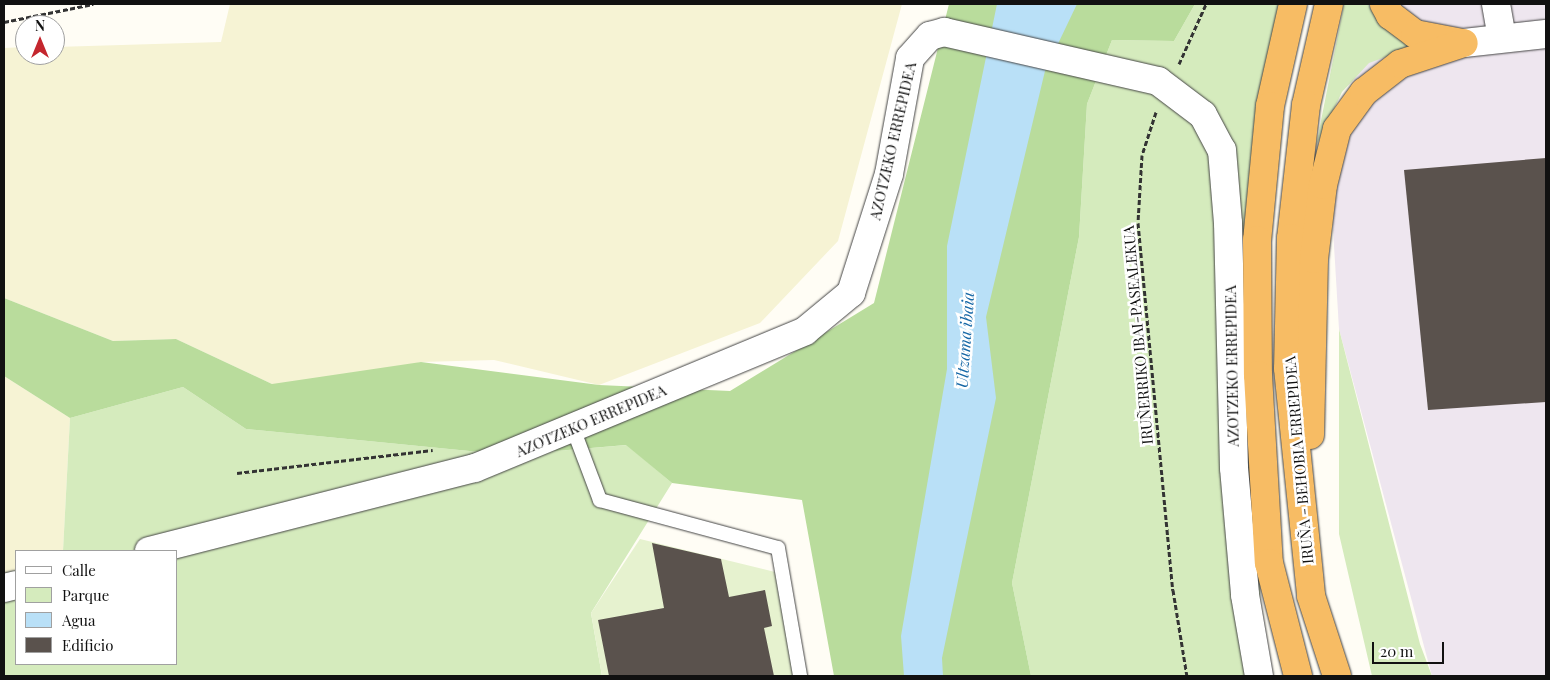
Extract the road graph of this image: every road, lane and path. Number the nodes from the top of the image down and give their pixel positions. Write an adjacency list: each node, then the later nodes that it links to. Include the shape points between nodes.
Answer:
1 (93, 4): 7 (path)
2 (1206, 4): 11 (path, IRUÑERRIKO IBAI-PASEALEKUA)
3 (1293, 4): 20 (highway, via 1270,106 1257,240 1258,365 1270,564)
4 (1329, 4): 16 (highway, IRUÑA - BEHOBIA ERREPIDEA, via 1306,105 1291,238 1288,368)
5 (1384, 4): 10 (highway, via 1390,15 1415,34)
6 (1496, 4): 9 (street)
7 (4, 22)
8 (1546, 34): 9 (street)
9 (1502, 37): 10 (street)
10 (1464, 43): 16 (highway, via 1400,64 1364,92 1337,128 1323,185 1314,260)
11 (1168, 88): 12 (street, AZOTZEKO ERREPIDEA, via 1116,70 944,32 930,36 910,58 889,174 851,293 805,331); 18 (path, IRUÑERRIKO IBAI-PASEALEKUA, via 1151,122 1142,156 1138,223 1174,590); 19 (street, AZOTZEKO ERREPIDEA, via 1203,115 1222,150 1228,223 1234,468 1245,595)
12 (574, 430): 15 (street, AZOTZEKO ERREPIDEA, via 475,468); 17 (lane, via 600,500 778,548)
13 (443, 450): 14 (path, via 384,453)
14 (237, 474)
15 (153, 550)
16 (1307, 559): 21 (highway, IRUÑA - BEHOBIA ERREPIDEA, via 1311,596)
17 (800, 676)
18 (1188, 676)
19 (1259, 676)
20 (1298, 676)
21 (1337, 676)

